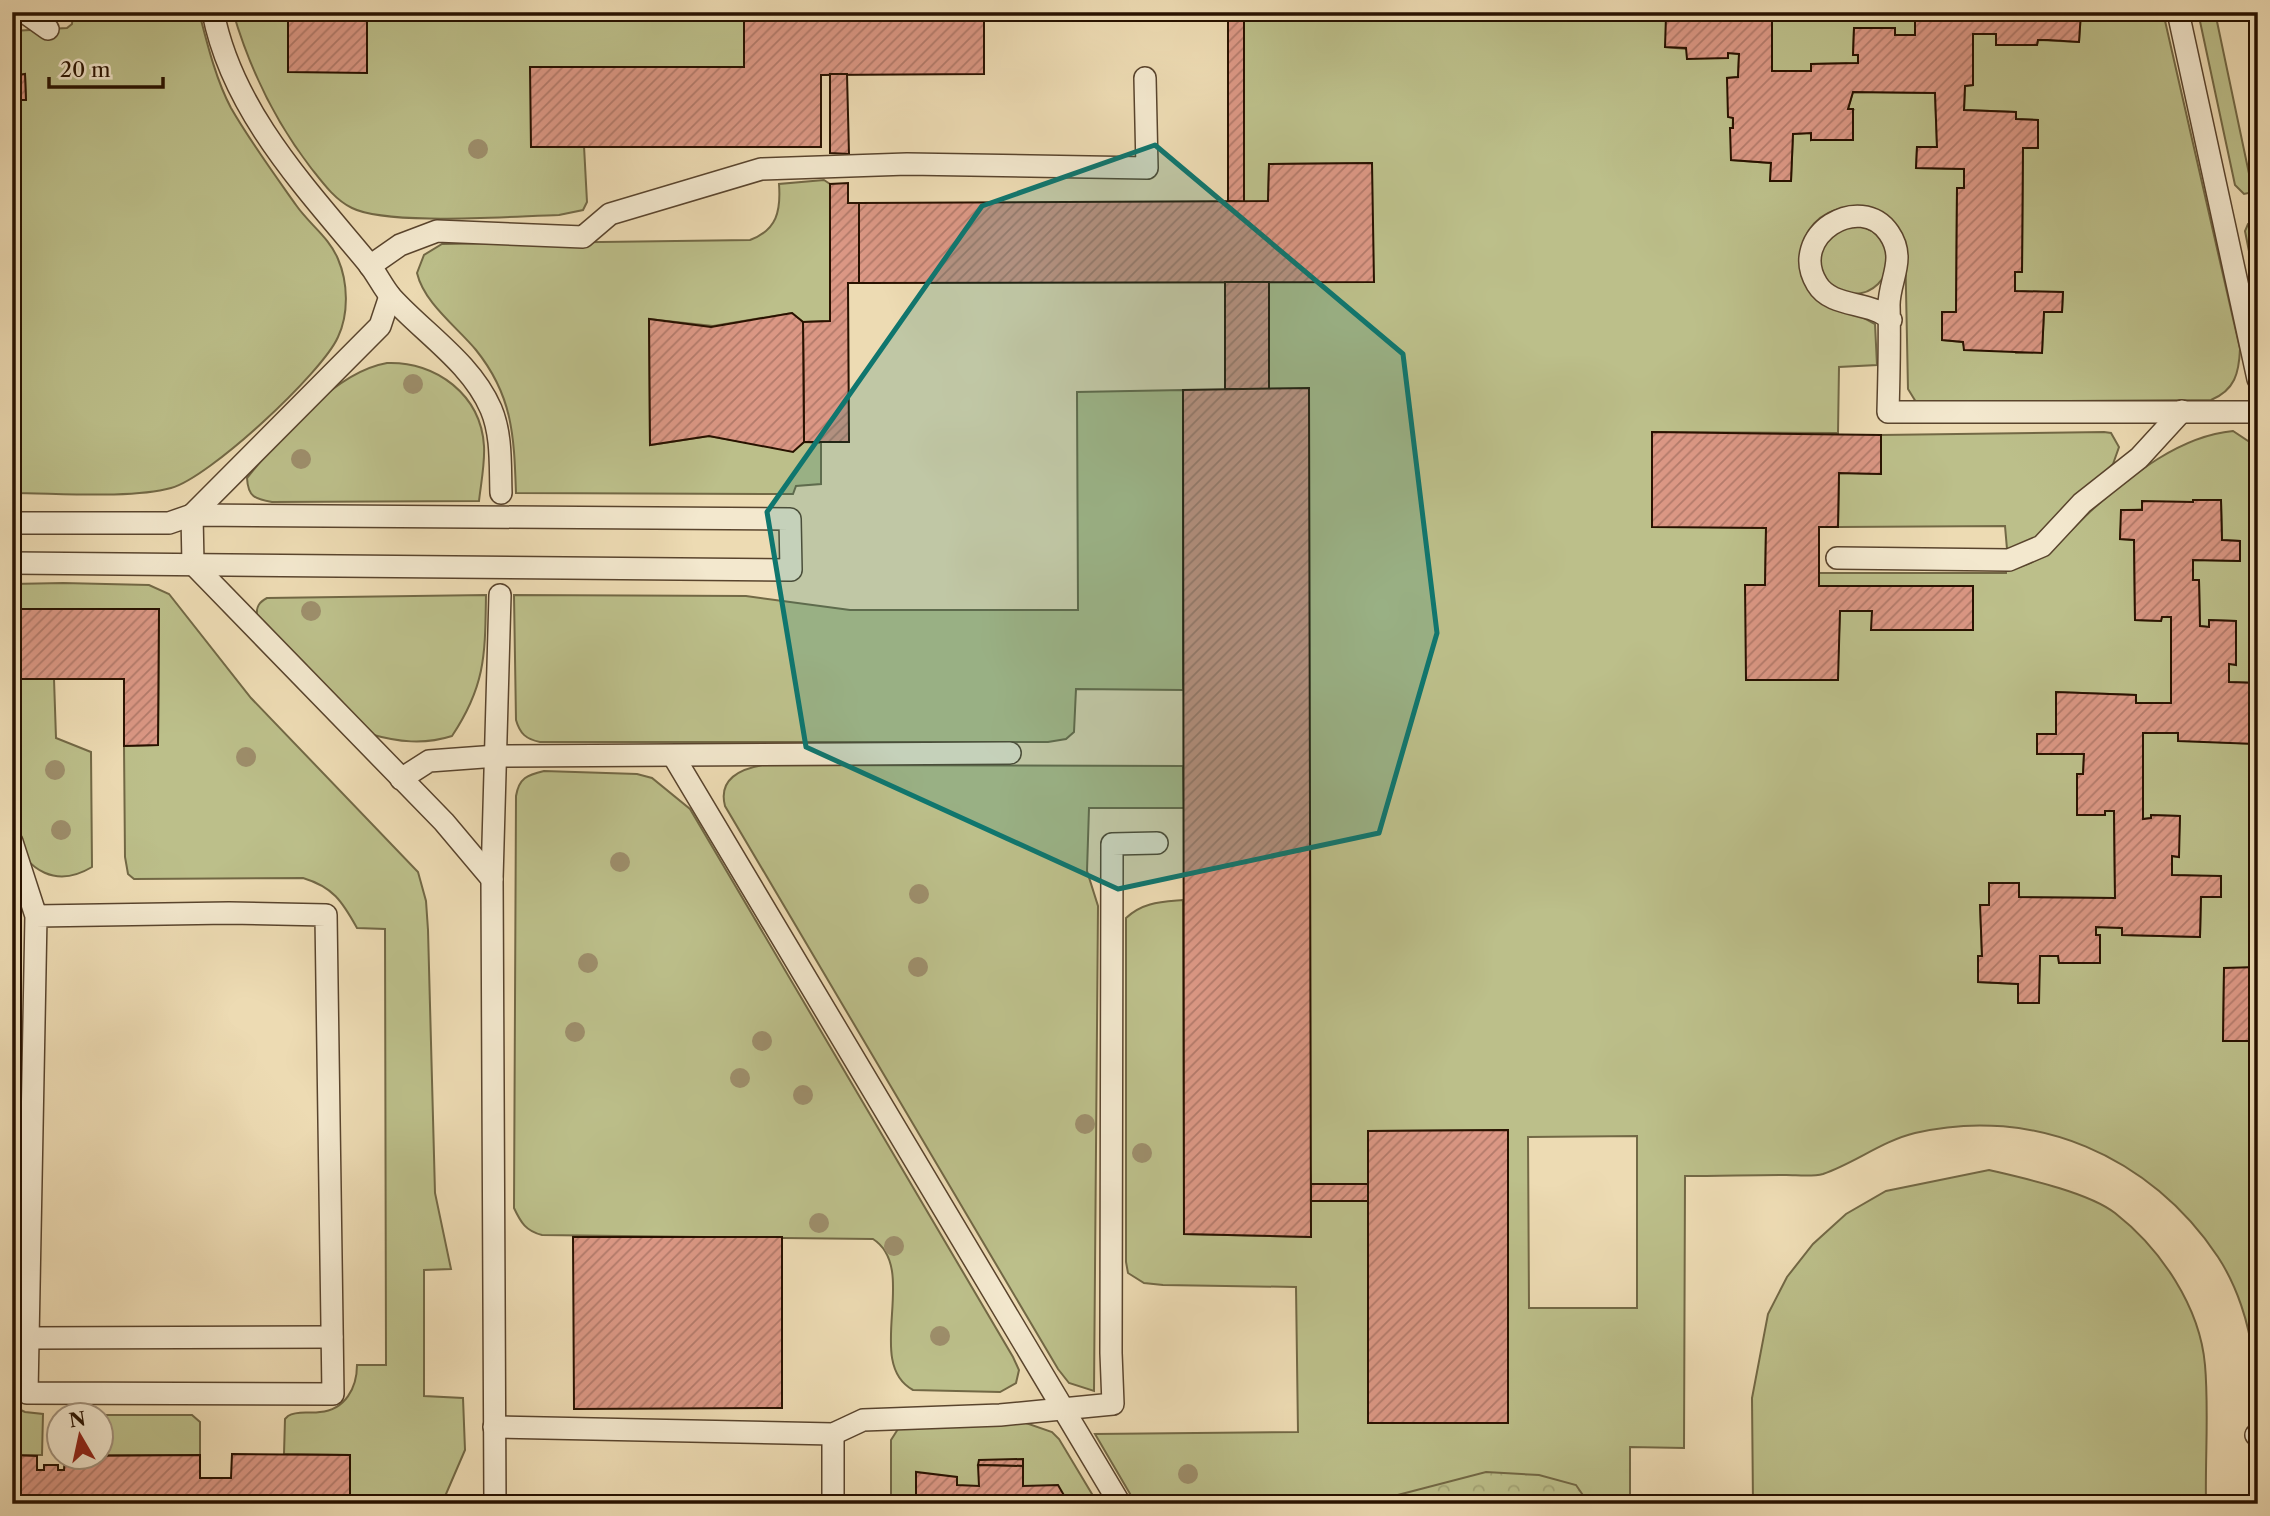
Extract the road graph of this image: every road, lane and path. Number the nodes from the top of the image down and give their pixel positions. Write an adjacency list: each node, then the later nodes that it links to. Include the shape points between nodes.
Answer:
1 (24, 12): 4 (lane)
2 (214, 12): 6 (lane, via 238,85 270,143)
3 (2178, 12): 9 (lane)
4 (48, 29)
5 (1145, 78): 6 (lane, via 1147,168 907,164 761,169 611,214 583,237 437,231 400,245)
6 (370, 266): 7 (lane)
7 (390, 296): 12 (lane, via 463,365 491,408 499,442); 13 (lane, via 380,326)
8 (1891, 320): 8 (lane, via 1889,305 1897,274 1888,232 1862,217 1840,219 1822,230 1810,259 1818,287 1835,298 1874,307); 10 (lane, via 1888,412)
9 (2258, 379)
10 (2182, 411): 11 (lane); 15 (lane, via 2139,458 2082,503 2042,546 2009,560)
11 (2258, 412)
12 (501, 493)
13 (192, 515): 14 (lane, via 169,523); 17 (lane); 17 (lane, via 790,519 791,570)
14 (12, 523)
15 (1837, 558)
16 (12, 563): 17 (lane)
17 (193, 564): 22 (lane)
18 (500, 595): 20 (lane)
19 (1010, 753): 21 (lane)
20 (497, 756): 21 (lane); 22 (lane, via 429,761); 25 (lane)
21 (674, 757): 29 (lane)
22 (401, 779): 25 (lane)
23 (12, 842): 26 (lane)
24 (1157, 843): 29 (lane, via 1112,844 1114,1404)
25 (492, 879): 30 (lane)
26 (36, 916): 27 (lane, via 326,915); 28 (lane)
27 (332, 1337): 28 (lane); 28 (lane, via 333,1394 27,1393)
28 (31, 1338)
29 (1064, 1407): 31 (lane, via 1000,1415 863,1420); 34 (lane)
30 (494, 1427): 31 (lane); 32 (lane)
31 (833, 1434): 33 (lane)
32 (495, 1504)
33 (833, 1504)
34 (1120, 1504)

